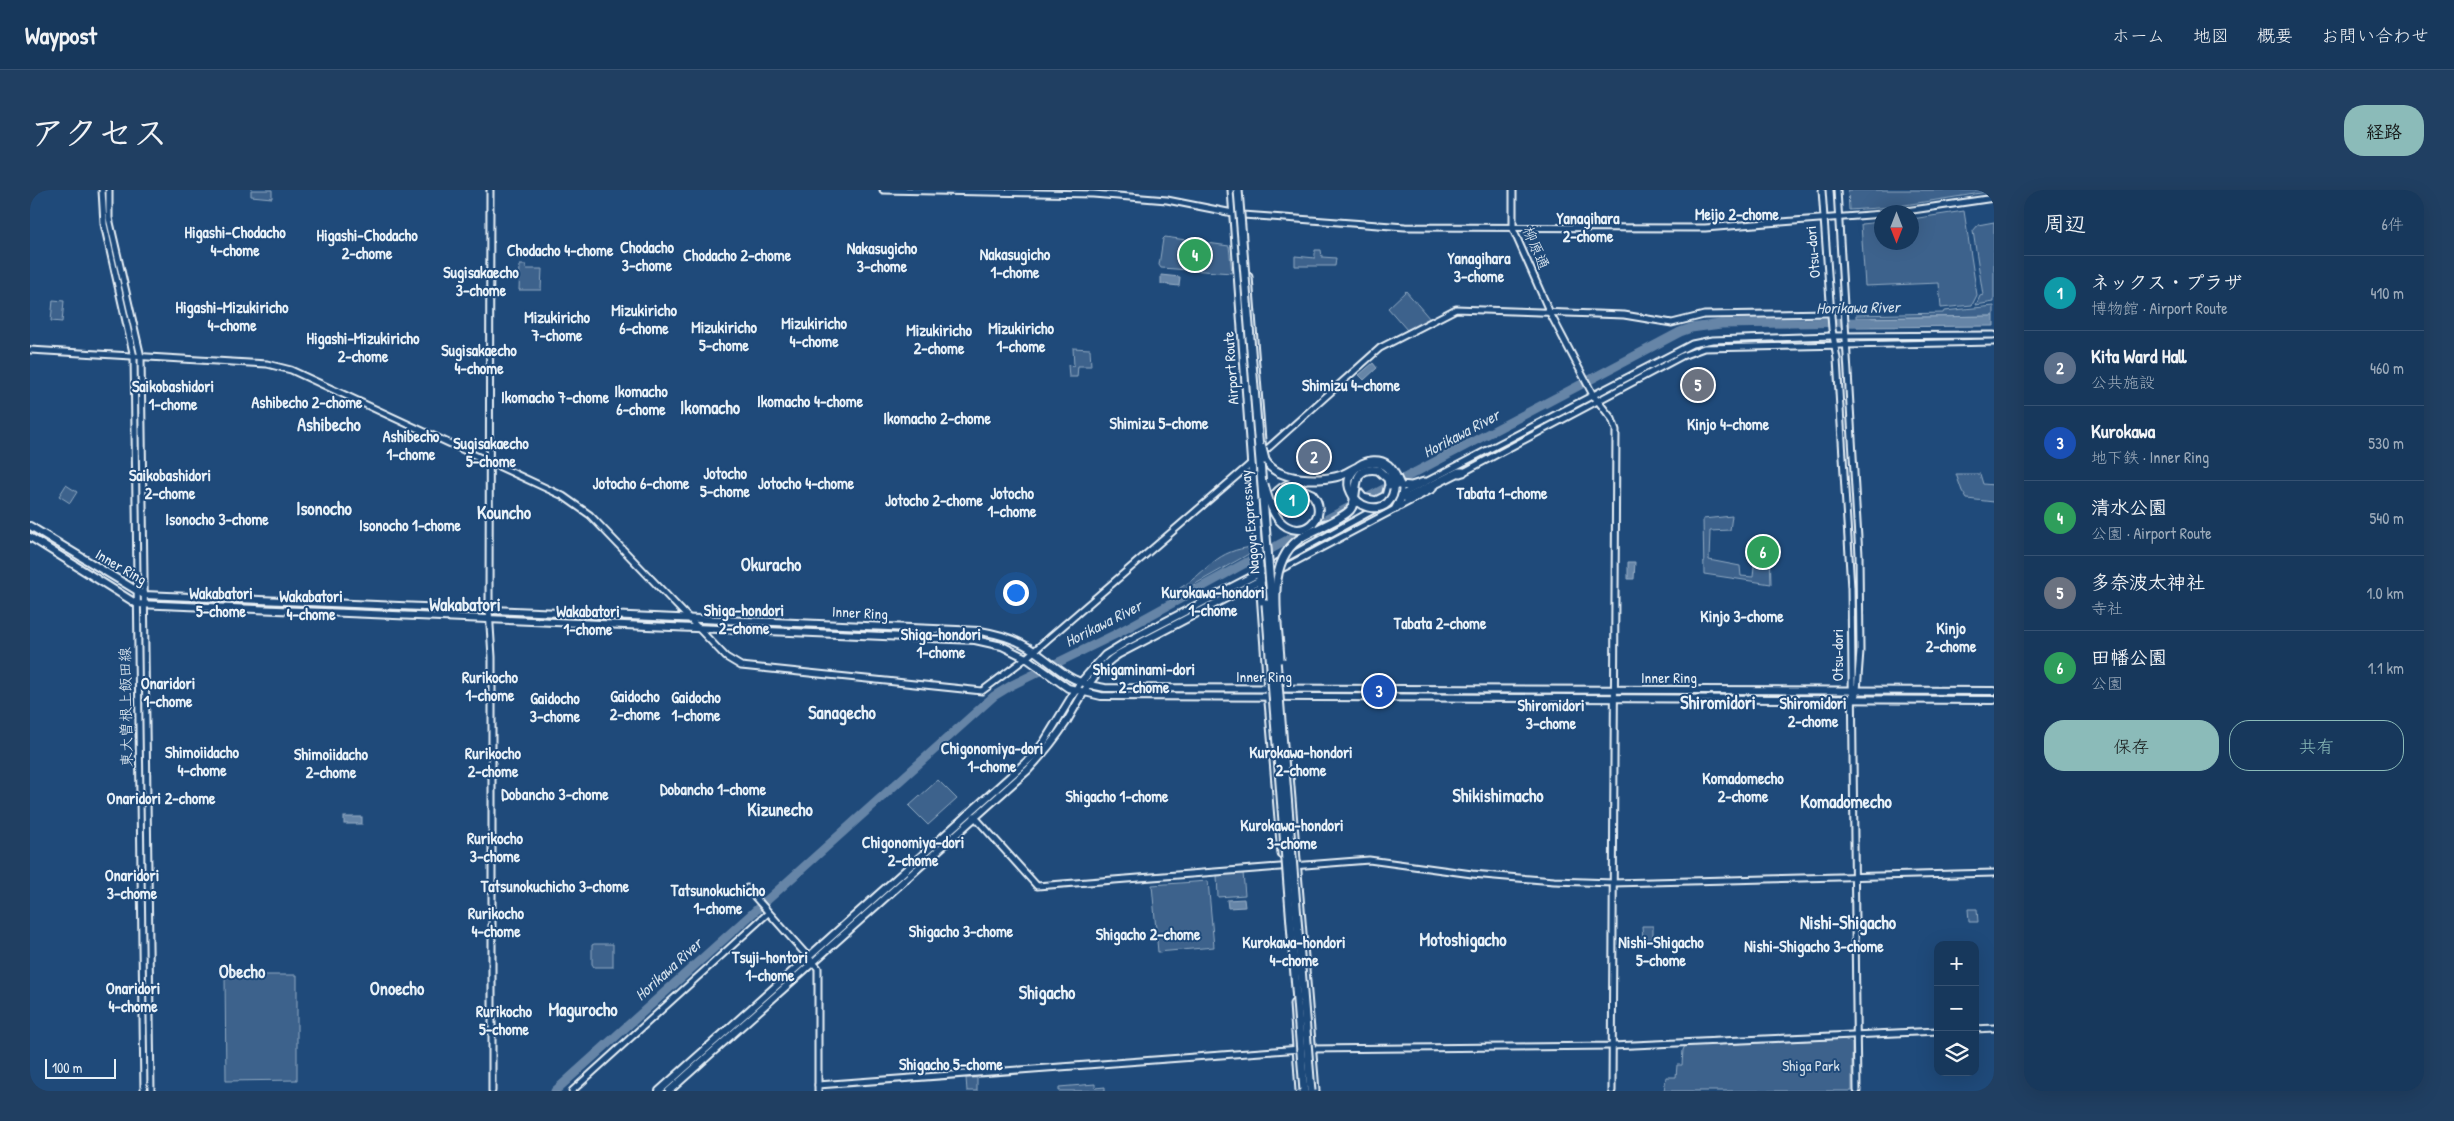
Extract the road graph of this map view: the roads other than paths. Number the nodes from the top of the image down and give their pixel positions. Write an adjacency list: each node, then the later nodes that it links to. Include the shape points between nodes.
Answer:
1 (102, 190): 29 (street, 東大曽根上飯田線, via 104,224)
2 (109, 190): 30 (street, via 109,218)
3 (490, 190): 36 (street)
4 (883, 190): 5 (street)
5 (976, 190): 13 (street, via 1167,200)
6 (1233, 190): 13 (highway, Airport Route); 28 (highway, Nagoya Expressway)
7 (1240, 190): 14 (highway, Airport Route); 31 (highway, Nagoya Expressway, bridge)
8 (1513, 190): 18 (street, 柳原通)
9 (1822, 190): 16 (street, Otsu-dori)
10 (1837, 190): 17 (street, Otsu-dori)
11 (1994, 198): 12 (street)
12 (1919, 209)
13 (1234, 213): 14 (street); 35 (highway, Airport Route)
14 (1243, 215): 18 (street, via 1405,227); 34 (highway, Airport Route)
15 (1874, 215): 17 (street)
16 (1823, 218): 17 (street); 18 (street, via 1705,228); 20 (street, Otsu-dori)
17 (1838, 218): 23 (street, Otsu-dori)
18 (1513, 229): 19 (street, 柳原通)
19 (1550, 313): 20 (street, via 1624,315 1672,323 1704,315); 32 (street, 柳原通); 34 (street, via 1463,309 1448,312 1380,348)
20 (1831, 314): 22 (street, Otsu-dori)
21 (1994, 335): 23 (street)
22 (1834, 336): 23 (street); 26 (street, Otsu-dori); 32 (street, via 1700,341)
23 (1847, 337): 25 (street, Otsu-dori)
24 (1994, 342): 25 (street)
25 (1846, 344): 26 (street); 60 (street, Otsu-dori, via 1859,555 1860,651)
26 (1836, 345): 33 (street, via 1704,348 1682,356); 60 (street, Otsu-dori, via 1850,554)
27 (30, 350): 29 (street)
28 (1246, 351): 43 (highway, bridge, via 1258,464 1271,506 1279,520 1282,522 1284,524 1286,526 1295,530 1306,528 1316,520 1318,508 1314,496 1305,489 1296,488 1283,494 1277,506 1278,518 1281,521 1284,524 1285,526 1287,527 1299,531); 68 (highway, Nagoya Expressway, bridge)
29 (134, 357): 30 (street); 48 (street, 東大曽根上飯田線)
30 (141, 357): 36 (street, via 267,364 292,370); 49 (street)
31 (1252, 363): 38 (highway, bridge, via 1266,462 1280,475); 68 (highway, Nagoya Expressway, bridge)
32 (1593, 394): 33 (street); 39 (street, via 1490,451)
33 (1600, 400): 37 (street); 59 (street, via 1616,430)
34 (1262, 453): 35 (street); 46 (highway, Airport Route, bridge)
35 (1252, 462): 47 (highway, Airport Route); 55 (street)
36 (490, 463): 51 (street); 52 (street, via 564,496 590,516)
37 (1463, 472): 40 (highway, via 1407,498); 42 (street)
38 (1309, 479): 40 (highway, bridge, via 1339,476 1357,467 1364,464 1385,466 1393,476 1394,491 1385,505 1373,508 1357,502 1350,492 1349,482 1352,473 1356,469 1361,464 1380,462 1392,470); 68 (highway, bridge, via 1282,486 1268,507)
39 (1424, 482): 40 (highway)
40 (1399, 490): 41 (highway); 42 (highway); 43 (highway, bridge, via 1383,468 1364,468 1354,481 1356,490 1358,494 1373,501 1386,496 1388,479 1378,470 1368,470 1355,484 1354,490 1354,496 1351,509)
41 (1392, 500): 46 (street)
42 (1396, 508): 46 (street)
43 (1325, 524): 68 (highway, bridge, via 1297,541 1279,565 1277,589 1282,698)
44 (30, 526): 48 (main road, Inner Ring)
45 (30, 537): 50 (main road, Inner Ring)
46 (1270, 572): 47 (main road); 64 (highway, Airport Route)
47 (1260, 576): 57 (main road, via 1126,642 1098,661); 63 (highway, Airport Route)
48 (137, 593): 49 (main road, Inner Ring); 50 (street, 東大曽根上飯田線)
49 (144, 595): 50 (street); 51 (main road, Inner Ring)
50 (141, 605): 53 (main road, Inner Ring); 86 (street, 東大曽根上飯田線); 87 (street, 東大曽根上飯田線)
51 (489, 610): 52 (main road, Inner Ring); 53 (street)
52 (688, 617): 54 (street); 55 (main road, Inner Ring, via 980,631 1007,638)
53 (489, 619): 54 (main road, Inner Ring); 88 (street, via 492,657)
54 (698, 628): 56 (main road, Inner Ring, via 975,640 1002,646); 56 (street, via 726,657 741,666 973,690 985,689)
55 (1033, 650): 56 (street); 57 (main road, Inner Ring, via 1054,668)
56 (1026, 658): 58 (main road, Inner Ring)
57 (1083, 684): 58 (main road); 62 (main road); 63 (main road, Inner Ring, via 1122,689)
58 (1075, 690): 62 (main road, Inner Ring); 69 (main road, via 1034,755)
59 (1613, 691): 60 (main road, Inner Ring); 64 (main road, Inner Ring); 65 (street)
60 (1854, 691): 61 (main road, Inner Ring); 66 (street, Otsu-dori)
61 (1994, 691)
62 (1083, 693): 63 (main road, Inner Ring, via 1116,697); 69 (main road, via 1050,746 1028,770)
63 (1268, 693): 64 (main road, Inner Ring); 71 (highway, Airport Route)
64 (1280, 693): 65 (main road, Inner Ring); 70 (highway, Airport Route, via 1282,740)
65 (1613, 699): 66 (main road, Inner Ring); 74 (street)
66 (1854, 700): 67 (main road, Inner Ring); 73 (street)
67 (1994, 700)
68 (1277, 709): 93 (highway, Nagoya Expressway, bridge); 94 (highway, Nagoya Expressway, bridge)
69 (973, 815): 71 (street, via 1037,886); 77 (main road)
70 (1297, 864): 71 (street); 74 (street, via 1369,860 1472,874); 84 (highway, Airport Route)
71 (1283, 865): 83 (highway, Airport Route)
72 (1994, 873): 73 (street)
73 (1854, 877): 74 (street); 81 (street)
74 (1613, 883): 82 (street)
75 (746, 888): 76 (street)
76 (766, 912): 77 (street); 89 (street)
77 (811, 960): 85 (street, via 818,968); 90 (main road); 91 (main road)
78 (1994, 1028): 79 (street)
79 (1979, 1029)
80 (1934, 1031): 81 (street)
81 (1856, 1034): 82 (street); 96 (street)
82 (1612, 1046): 84 (street); 95 (street)
83 (1297, 1049): 84 (street); 85 (street); 92 (highway, Airport Route)
84 (1312, 1049): 94 (highway, Airport Route)
85 (818, 1088)
86 (144, 1091)
87 (151, 1091)
88 (492, 1091)
89 (572, 1091)
90 (658, 1091)
91 (669, 1091)
92 (1300, 1091)
93 (1304, 1091)
94 (1313, 1091)
95 (1612, 1091)
96 (1857, 1091)

